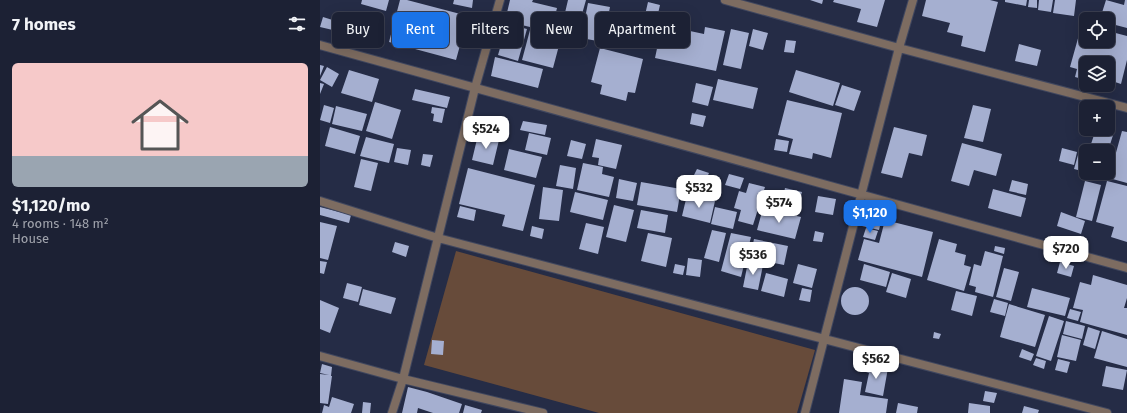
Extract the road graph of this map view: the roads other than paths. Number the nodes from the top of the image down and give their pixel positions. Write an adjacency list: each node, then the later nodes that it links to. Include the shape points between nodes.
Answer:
1 (500, 0): 6 (street)
2 (725, 0): 5 (street)
3 (912, 0): 5 (street)
4 (320, 45): 6 (street)
5 (898, 48): 7 (street); 8 (street)
6 (475, 88): 8 (street); 10 (street)
7 (1127, 108)
8 (861, 194): 11 (street); 12 (street)
9 (320, 201): 10 (street)
10 (438, 238): 12 (street); 14 (street)
11 (1127, 268)
12 (825, 339): 17 (street); 18 (street)
13 (320, 356): 14 (street)
14 (403, 379): 15 (street); 16 (street)
15 (392, 413)
16 (543, 413)
17 (805, 413)
18 (1107, 413)

